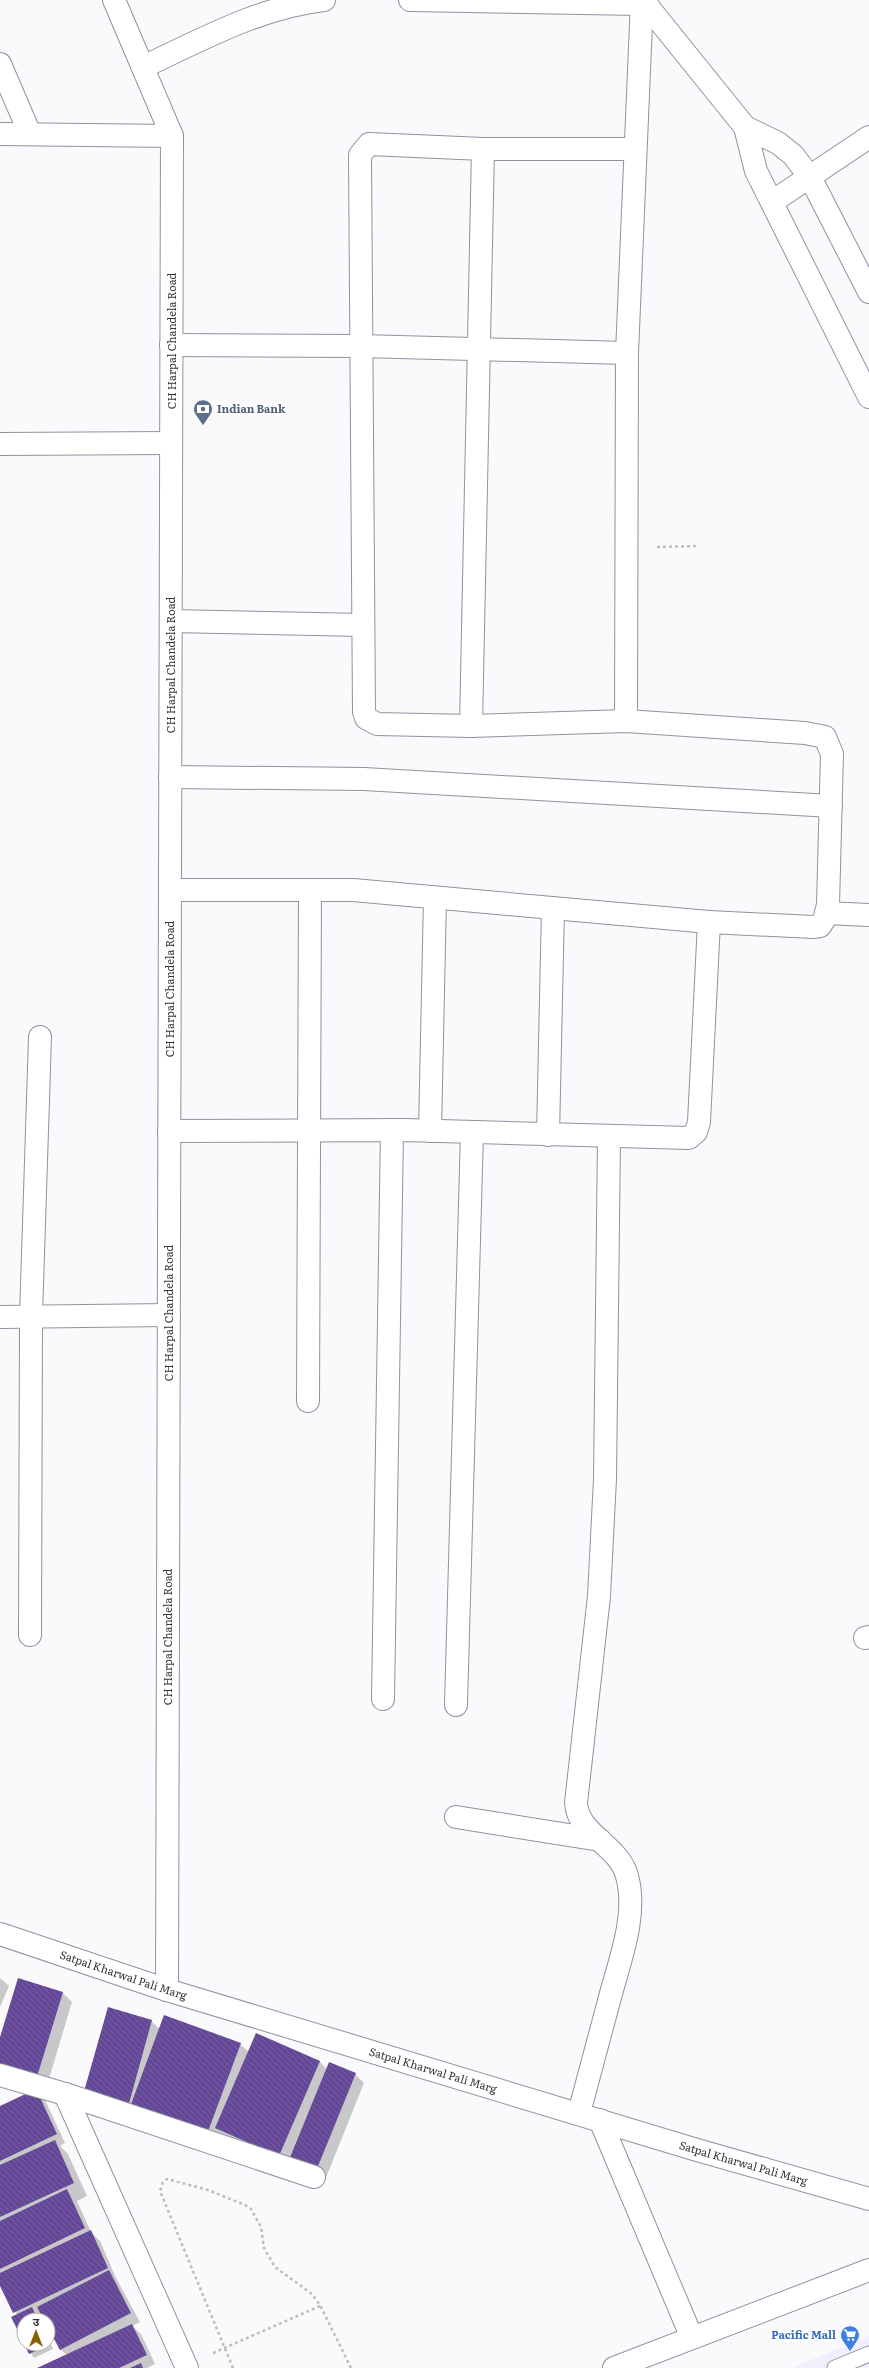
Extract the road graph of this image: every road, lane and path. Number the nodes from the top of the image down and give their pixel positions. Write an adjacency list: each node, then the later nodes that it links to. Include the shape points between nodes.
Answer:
1 (114, 0): 7 (street, CH Harpal Chandela Road)
2 (324, 0): 7 (street, via 294,5 241,22)
3 (410, 0): 4 (street)
4 (450, 0): 5 (street)
5 (643, 1): 8 (street); 14 (street)
6 (0, 64): 10 (street)
7 (143, 67): 11 (street, CH Harpal Chandela Road)
8 (745, 126): 15 (street, via 778,143 793,155); 16 (street, via 756,171)
9 (0, 134): 10 (street)
10 (30, 134): 11 (street)
11 (172, 136): 18 (street, CH Harpal Chandela Road)
12 (869, 138): 15 (street)
13 (483, 149): 14 (street); 19 (street, via 370,144 360,155); 20 (street)
14 (634, 149): 21 (street)
15 (810, 177): 16 (street); 17 (street)
16 (772, 202): 22 (street)
17 (869, 292)
18 (171, 345): 19 (street); 23 (street, CH Harpal Chandela Road)
19 (361, 346): 20 (street); 28 (street)
20 (480, 350): 21 (street); 30 (street)
21 (627, 353): 26 (street)
22 (869, 397)
23 (171, 442): 24 (street); 27 (street, CH Harpal Chandela Road)
24 (0, 444)
25 (696, 546): 26 (path)
26 (627, 548): 29 (street)
27 (171, 620): 28 (street); 31 (street, CH Harpal Chandela Road)
28 (363, 625): 30 (street, via 363,704 366,718 377,724)
29 (626, 721): 30 (street); 32 (street, via 805,733 825,737 830,743 832,754)
30 (471, 726)
31 (170, 777): 32 (street, via 364,779); 33 (street, CH Harpal Chandela Road)
32 (830, 806): 37 (street)
33 (170, 890): 34 (street); 43 (street, CH Harpal Chandela Road)
34 (310, 890): 35 (street, via 353,890); 41 (street)
35 (435, 898): 36 (street); 44 (street)
36 (553, 908): 39 (street); 46 (street)
37 (826, 913): 38 (street); 39 (street, via 820,926 813,927)
38 (869, 915)
39 (709, 922): 47 (street, via 699,1122 696,1132 683,1139)
40 (40, 1037): 50 (street)
41 (308, 1130): 42 (street); 43 (street); 51 (street)
42 (392, 1130): 44 (street); 53 (street)
43 (169, 1131): 48 (street, CH Harpal Chandela Road)
44 (430, 1131): 45 (street)
45 (472, 1132): 46 (street); 54 (street)
46 (548, 1135): 47 (street)
47 (609, 1137): 56 (street, via 605,1479 599,1596 576,1802 579,1818)
48 (169, 1315): 50 (street); 58 (street, CH Harpal Chandela Road)
49 (0, 1317): 50 (street)
50 (31, 1317): 52 (street)
51 (308, 1401)
52 (30, 1635)
53 (383, 1699)
54 (456, 1705)
55 (456, 1817): 56 (street)
56 (600, 1840): 61 (street, via 624,1868 629,1889 629,1915)
57 (0, 1934): 58 (street, Satpal Kharwal Pali Marg)
58 (167, 1990): 61 (street, Satpal Kharwal Pali Marg)
59 (0, 2075): 60 (street)
60 (65, 2094): 63 (street); 70 (street)
61 (579, 2113): 62 (street, Satpal Kharwal Pali Marg)
62 (600, 2120): 64 (street, Satpal Kharwal Pali Marg); 67 (street)
63 (314, 2177)
64 (869, 2199)
65 (869, 2270): 67 (street)
66 (320, 2306): 68 (path); 68 (path, via 312,2294 275,2267 264,2248 261,2227 251,2209 245,2204 208,2190 167,2179 160,2191); 72 (path)
67 (692, 2338): 73 (street)
68 (224, 2348): 71 (path)
69 (869, 2354): 74 (lane)
70 (187, 2368)
71 (233, 2368)
72 (351, 2368)
73 (614, 2368)
74 (835, 2368)

